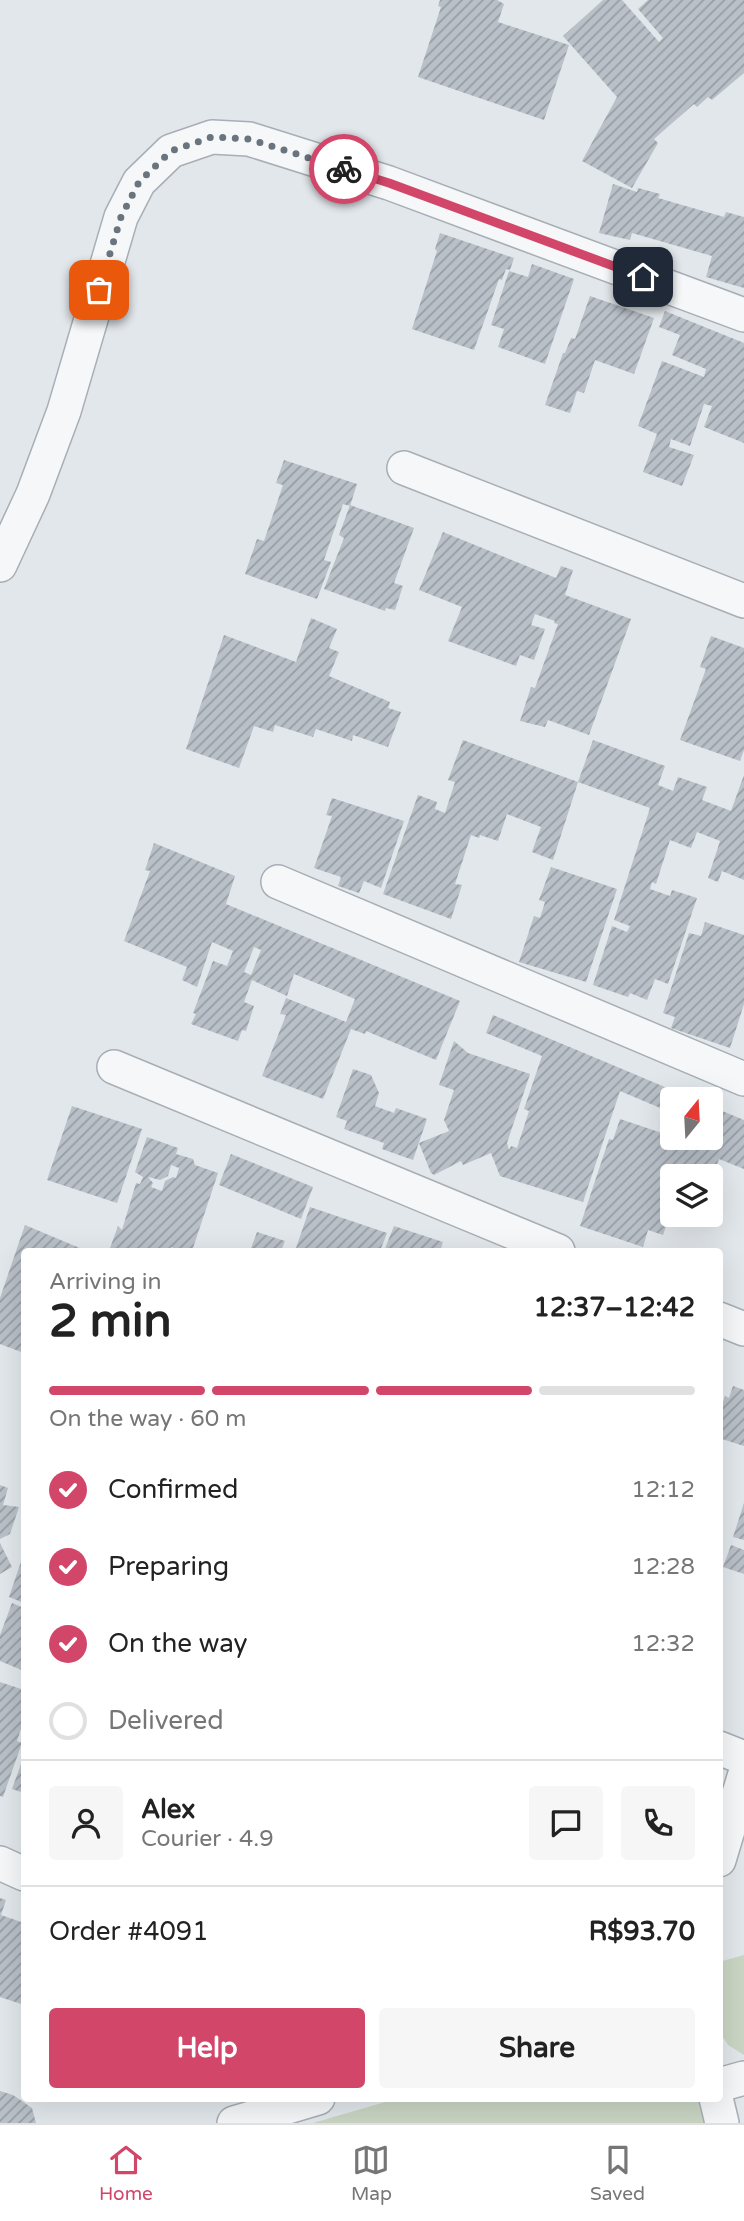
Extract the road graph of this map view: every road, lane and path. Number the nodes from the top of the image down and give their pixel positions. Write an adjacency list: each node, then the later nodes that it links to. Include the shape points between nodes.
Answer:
1 (744, 315): 3 (street, via 389,183 249,139 212,137 171,151 139,182 121,217 64,411)
2 (404, 468): 5 (street)
3 (9, 532): 4 (street)
4 (0, 565)
5 (744, 601)
6 (278, 882): 8 (street)
7 (114, 1067): 9 (street)
8 (744, 1079)
9 (551, 1248)
10 (723, 1321): 11 (street)
11 (744, 1329)
12 (723, 1750): 13 (street)
13 (744, 1758)
14 (744, 1777): 15 (street)
15 (723, 1847)
16 (0, 1863): 17 (street)
17 (21, 1873)
18 (744, 2078): 19 (street)
19 (723, 2084)
20 (305, 2102): 22 (street)
21 (717, 2102): 23 (street)
22 (234, 2123)
23 (722, 2123)

